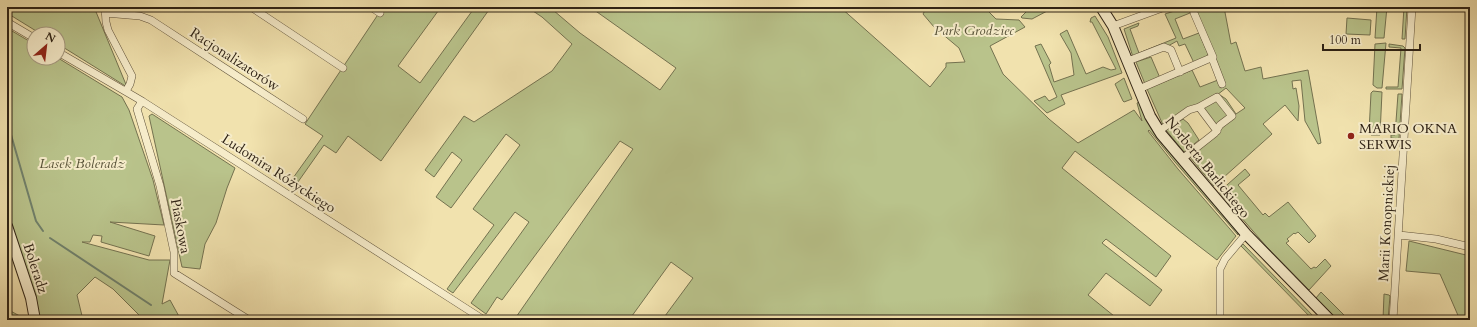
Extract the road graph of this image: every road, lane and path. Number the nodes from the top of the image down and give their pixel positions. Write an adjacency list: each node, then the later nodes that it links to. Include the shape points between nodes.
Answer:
1 (251, 7): 15 (street)
2 (371, 7): 7 (street)
3 (1101, 7): 10 (street, Norberta Barlickiego)
4 (1165, 7): 10 (street)
5 (1412, 7): 28 (street, Marii Konopnickiej)
6 (105, 10): 19 (street, via 108,30 132,76); 22 (street, Racjonalizatorów, via 151,20)
7 (380, 13)
8 (1194, 13): 13 (street)
9 (7, 22): 11 (street)
10 (1113, 26): 14 (street, Norberta Barlickiego)
11 (26, 33)
12 (66, 57): 19 (street, Ludomira Różyckiego)
13 (1212, 58): 16 (street); 17 (street)
14 (1128, 61): 16 (street, via 1164,46 1171,50); 18 (street, Norberta Barlickiego)
15 (343, 68)
16 (1180, 72): 18 (street)
17 (1222, 84)
18 (1139, 89): 24 (street, Norberta Barlickiego)
19 (126, 91): 20 (street, Ludomira Różyckiego)
20 (142, 101): 31 (street, Piaskowa, via 137,109 160,186 174,252 174,273); 32 (street, Ludomira Różyckiego)
21 (1199, 107): 23 (street); 23 (street, via 1217,97 1232,116); 24 (street, via 1189,110)
22 (304, 119)
23 (1217, 130): 25 (street)
24 (1159, 131): 25 (street, Norberta Barlickiego)
25 (1182, 159): 27 (street, Norberta Barlickiego)
26 (7, 226): 30 (street, Boleradz, via 31,298)
27 (1246, 234): 33 (street, via 1220,269); 34 (street, Norberta Barlickiego)
28 (1399, 235): 29 (street, via 1436,239); 35 (street, Marii Konopnickiej)
29 (1470, 247)
30 (35, 320)
31 (249, 320)
32 (484, 320)
33 (1220, 320)
34 (1330, 320)
35 (1393, 320)

